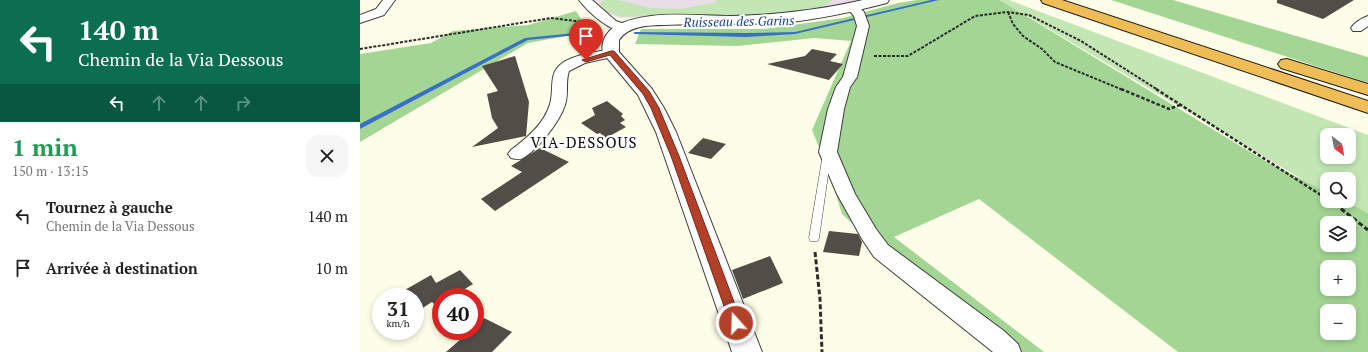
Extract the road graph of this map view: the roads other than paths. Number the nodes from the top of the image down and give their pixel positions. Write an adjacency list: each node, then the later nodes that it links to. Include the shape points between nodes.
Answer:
1 (389, 0): 7 (street, via 380,12)
2 (585, 0): 9 (street)
3 (882, 0): 6 (street)
4 (1048, 0): 13 (highway)
5 (1087, 0): 12 (highway)
6 (858, 14): 9 (street, via 831,12 784,18); 14 (street, via 863,26 850,77 843,87 836,109)
7 (360, 19)
8 (1368, 20): 10 (street)
9 (614, 24): 11 (street)
10 (1357, 28)
11 (611, 53): 15 (street, via 565,68 560,74 560,96 550,120 538,138); 17 (street, via 646,93 655,108)
12 (1368, 90)
13 (1368, 107)
14 (828, 152): 16 (lane); 18 (street, via 846,194 881,251 996,339)
15 (517, 154)
16 (814, 238)
17 (747, 352)
18 (1009, 352)

